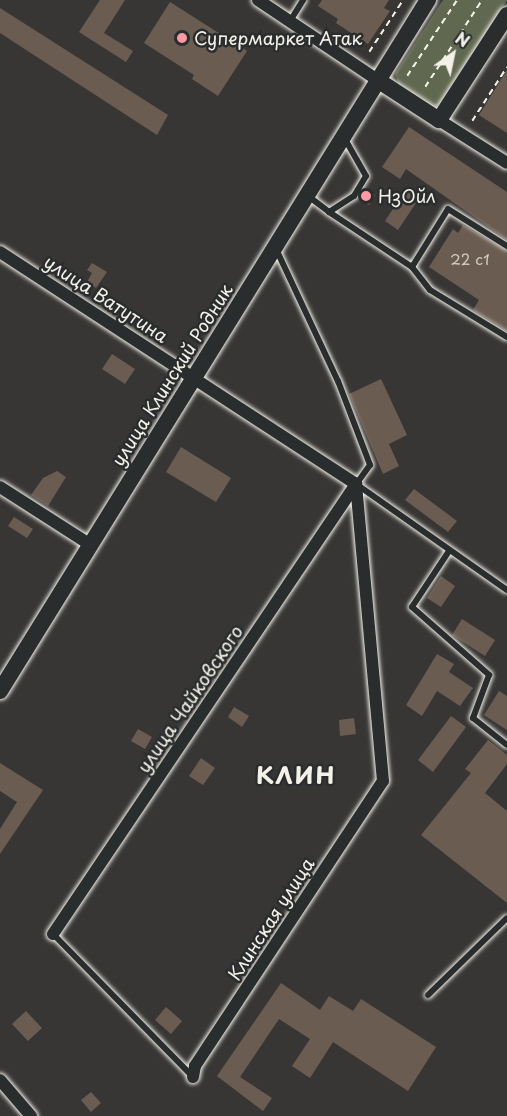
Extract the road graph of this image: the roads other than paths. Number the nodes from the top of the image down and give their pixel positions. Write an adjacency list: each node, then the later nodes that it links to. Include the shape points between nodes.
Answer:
1 (258, 0): 5 (street)
2 (303, 0): 5 (lane)
3 (428, 0): 6 (main road, улица Клинский Родник)
4 (507, 15): 7 (main road)
5 (290, 21): 6 (street)
6 (378, 81): 7 (main road); 8 (main road, улица Клинский Родник)
7 (439, 120): 9 (street)
8 (344, 138): 10 (main road, улица Клинский Родник); 11 (lane, via 366,176 354,196)
9 (507, 162)
10 (308, 195): 11 (lane); 13 (main road, улица Клинский Родник)
11 (329, 212): 15 (lane)
12 (507, 246): 15 (lane, via 448,209)
13 (276, 247): 17 (main road, улица Клинский Родник); 18 (lane, via 338,381 370,465)
14 (0, 252): 17 (street, улица Ватутина)
15 (412, 267): 16 (lane, via 430,290)
16 (507, 337)
17 (194, 376): 18 (street, улица Ватутина); 20 (main road, улица Клинский Родник)
18 (356, 484): 21 (lane); 26 (street, улица Чайковского); 28 (street, Клинская улица, via 383,781 195,1066)
19 (0, 487): 20 (street)
20 (89, 544): 23 (main road, улица Клинский Родник)
21 (449, 551): 22 (lane); 24 (lane, via 412,607 489,675 473,718)
22 (507, 590)
23 (0, 691)
24 (507, 745)
25 (507, 918): 27 (lane)
26 (53, 934): 28 (lane)
27 (428, 995)
28 (193, 1077)
29 (0, 1080): 30 (street)
30 (31, 1116)

